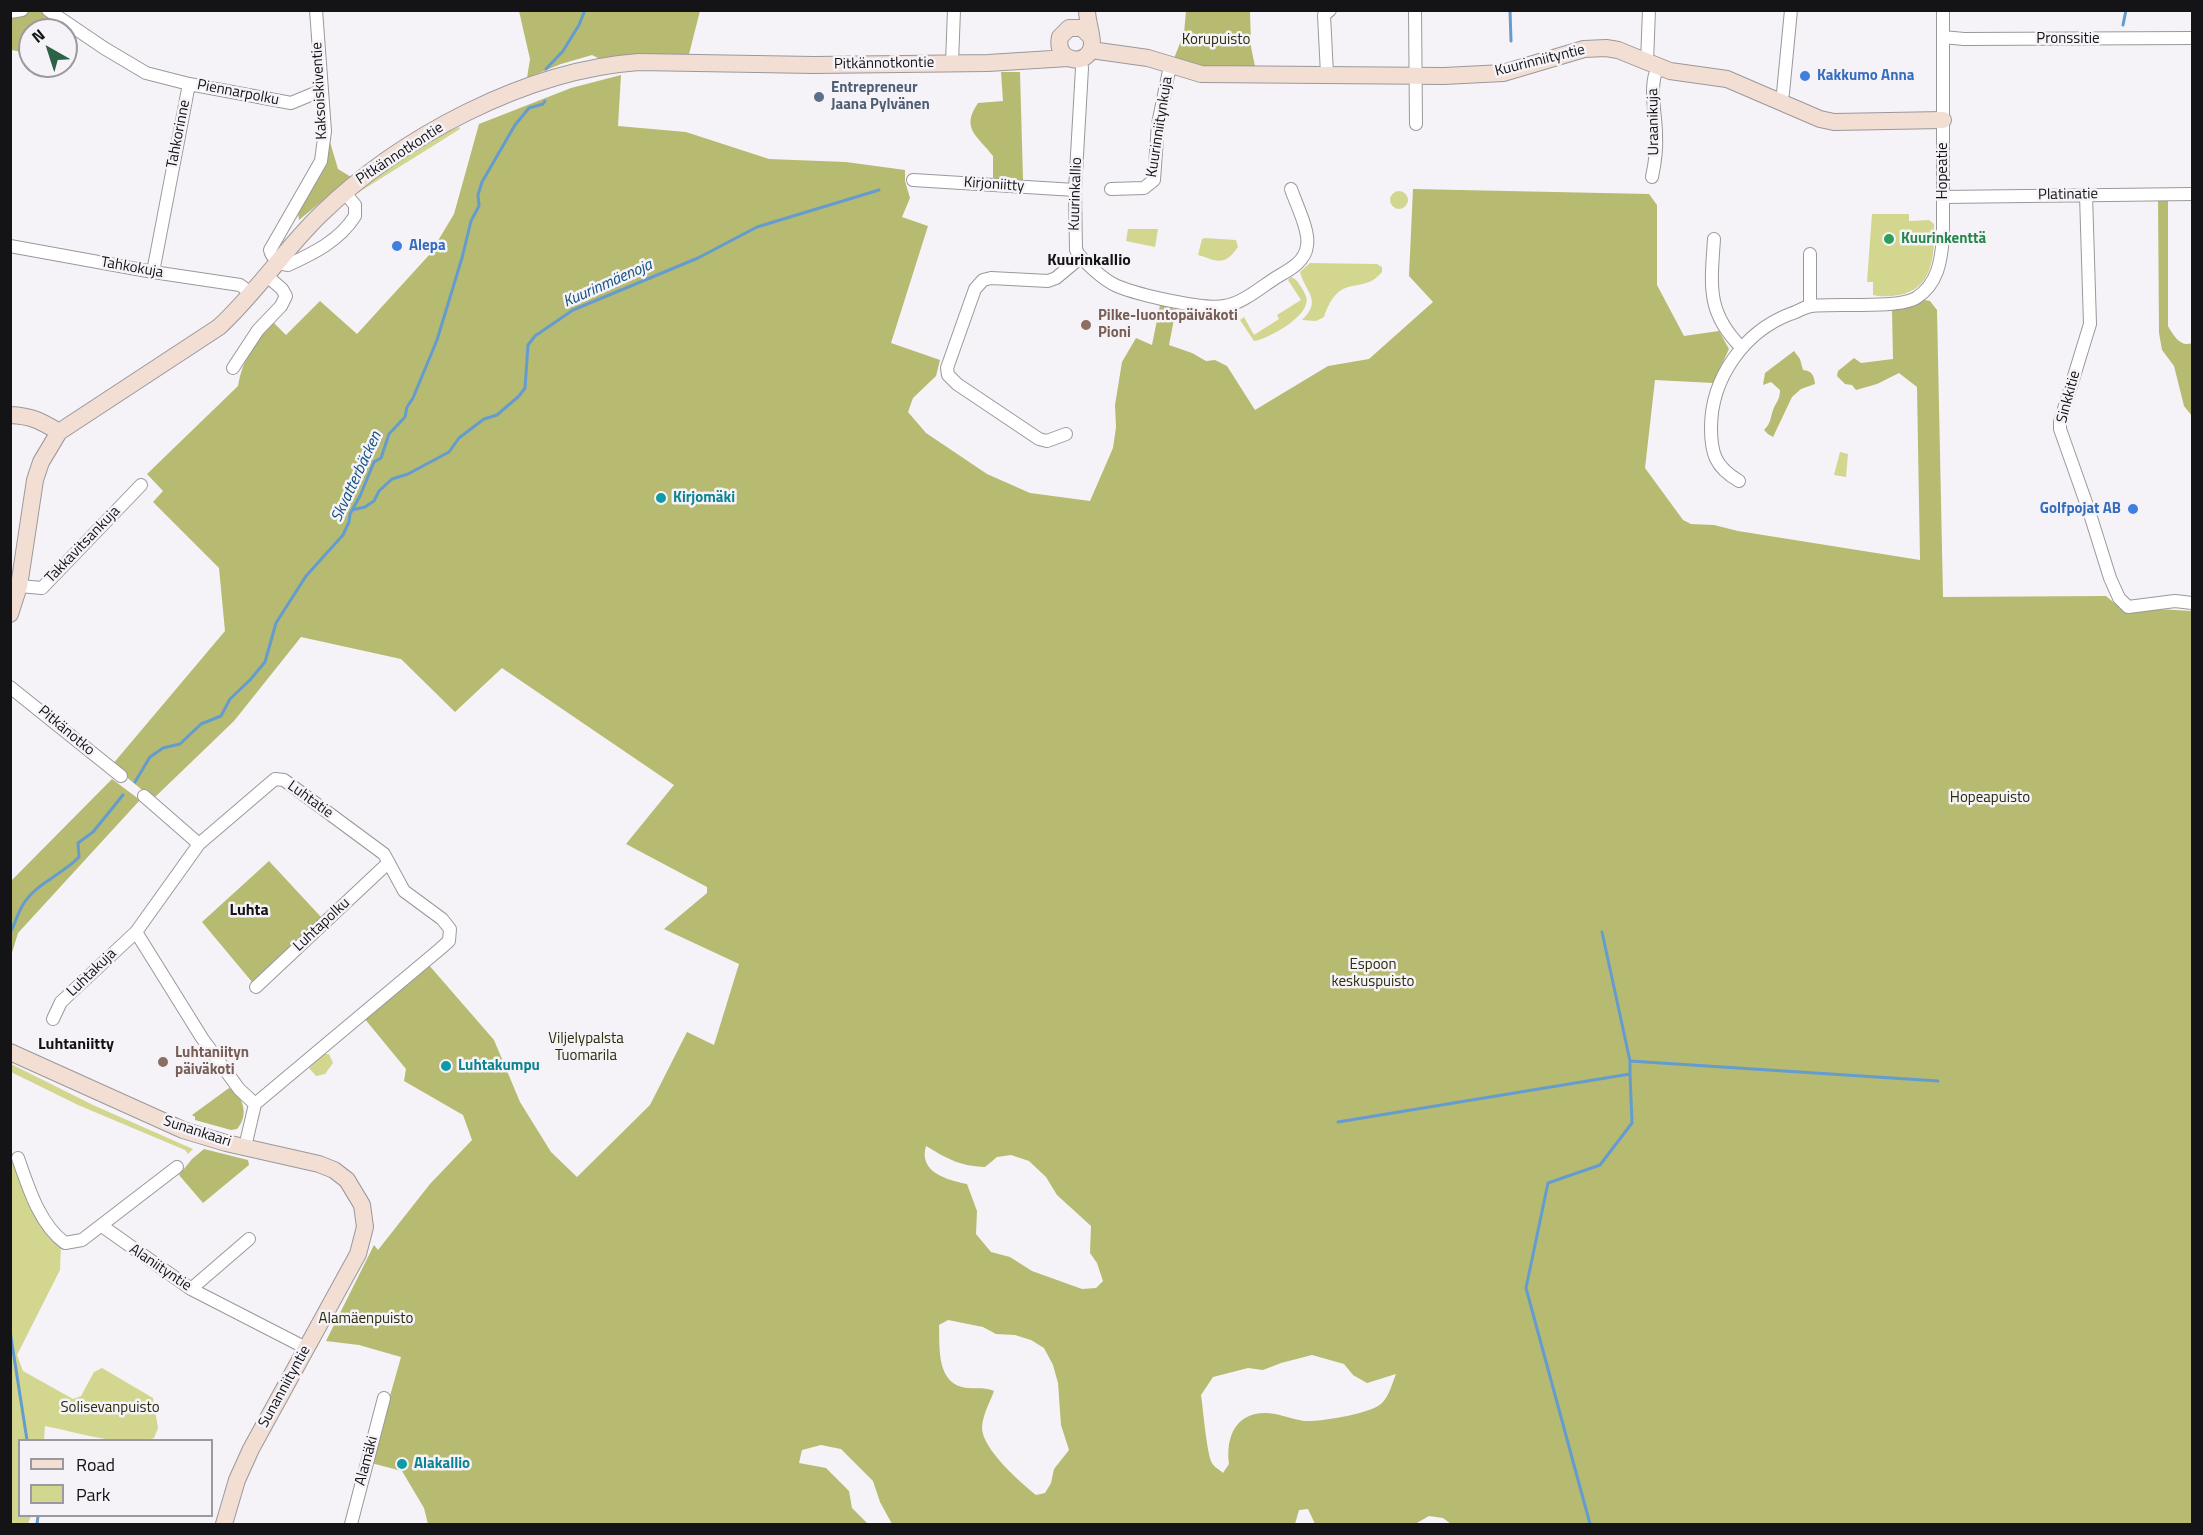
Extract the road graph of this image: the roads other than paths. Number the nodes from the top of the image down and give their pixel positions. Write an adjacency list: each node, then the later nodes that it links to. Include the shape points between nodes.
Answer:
1 (22, 10): 12 (street)
2 (48, 10): 21 (street, Tahkorinne, via 146,73)
3 (316, 10): 22 (street, Kaksoiskiventie)
4 (954, 10): 16 (street)
5 (1079, 10): 15 (street, via 1073,27 1085,30)
6 (1087, 10): 15 (street)
7 (1330, 10): 19 (street, via 1324,15)
8 (1415, 10): 20 (street)
9 (1648, 10): 17 (street, Uraanikuja)
10 (1791, 10): 23 (street)
11 (1942, 10): 13 (street, Hopeatie)
12 (10, 12)
13 (1943, 37): 14 (street, Pronssitie); 24 (street, Hopeatie)
14 (2193, 38)
15 (1078, 49): 16 (street, Pitkännotkontie, via 1014,62); 18 (street, Kuurinniityntie, via 1148,58); 30 (street, Kuurinkallio, via 1082,68)
16 (952, 63): 31 (street, Pitkännotkontie, via 639,62 596,67 474,109 419,139)
17 (1653, 65): 20 (street, Kuurinniityntie, via 1618,50 1592,48 1503,73); 23 (street, Kuurinniityntie, via 1682,74 1727,79); 26 (street, Uraanikuja, via 1656,154)
18 (1170, 66): 19 (street, Kuurinniityntie, via 1201,74); 28 (street, Kuurinniitynkuja, via 1158,124 1154,180 1144,188)
19 (1327, 74): 20 (street, Kuurinniityntie)
20 (1417, 75): 25 (street)
21 (189, 84): 22 (street, Piennarpolku, via 291,103); 40 (street, Tahkorinne)
22 (320, 91): 39 (street, Kaksoiskiventie, via 325,131 321,160 270,250)
23 (1780, 103): 24 (street, Kuurinniityntie, via 1834,122)
24 (1943, 120): 34 (street, Hopeatie)
25 (1416, 124)
26 (1652, 177)
27 (913, 180): 30 (street, Kirjoniitty)
28 (1111, 189)
29 (1291, 189): 38 (street, via 1308,238 1304,256 1293,268 1226,306 1212,307 1115,285)
30 (1075, 190): 38 (street, Kuurinkallio, via 1075,243)
31 (344, 192): 39 (street, Pitkännotkontie); 39 (street, via 356,210 346,229 288,266)
32 (2193, 194): 33 (street, Platinatie)
33 (2086, 195): 34 (street, Platinatie); 52 (street, Sinkkitie, via 2090,324 2060,429 2119,598 2128,607 2175,601)
34 (1943, 197): 43 (street, Hopeatie, via 1941,262 1935,279 1914,300)
35 (1714, 239): 44 (street, via 1713,300 1725,331)
36 (10, 246): 40 (street, Tahkokuja)
37 (1810, 254): 43 (street)
38 (1080, 258): 48 (street, via 1048,281 991,278 979,283 947,369 957,384 1029,434 1047,441)
39 (279, 262): 41 (street, Pitkännotkontie)
40 (153, 272): 42 (street, Tahkokuja, via 240,285)
41 (267, 276): 42 (street, Pitkännotkontie); 45 (street, via 286,296)
42 (252, 294): 47 (street, Pitkännotkontie, via 204,339)
43 (1810, 306): 44 (street, via 1767,326)
44 (1741, 347): 49 (street, via 1720,383 1711,414 1714,456)
45 (233, 368)
46 (10, 415): 47 (street, via 41,420)
47 (59, 432): 51 (street, Pitkännotkontie, via 35,480)
48 (1066, 434)
49 (1739, 481)
50 (141, 485): 51 (street, Takkavitsankuja, via 42,588)
51 (19, 586): 53 (street, Pitkännotkontie)
52 (2193, 603)
53 (10, 614)
54 (10, 687): 55 (street, Pitkänotko)
55 (122, 776)
56 (144, 796): 57 (street)
57 (199, 844): 58 (street, Luhtatie, via 275,779 284,780 384,854); 59 (street, Luhtatie)
58 (388, 862): 60 (street, Luhtapolku); 63 (street, Luhtatie, via 404,891 450,929 449,941)
59 (136, 932): 61 (street, Luhtakuja, via 61,1002); 63 (street, via 202,1038 239,1089)
60 (256, 987)
61 (53, 1018)
62 (10, 1052): 64 (street, Sunankaari, via 183,1130)
63 (255, 1104): 64 (street)
64 (245, 1147): 67 (street, Sunankaari, via 334,1170 356,1193)
65 (18, 1158): 68 (street, via 42,1216 58,1238 65,1243 82,1240)
66 (177, 1167): 68 (street)
67 (365, 1220): 71 (street, Sunanniityntie, via 358,1254)
68 (102, 1226): 70 (street, Alaniityntie)
69 (249, 1239): 70 (street)
70 (191, 1289): 71 (street, Alaniityntie)
71 (306, 1348): 73 (street, Sunanniityntie, via 251,1449)
72 (384, 1398): 74 (street, Alamäki)
73 (224, 1524)
74 (351, 1524)

